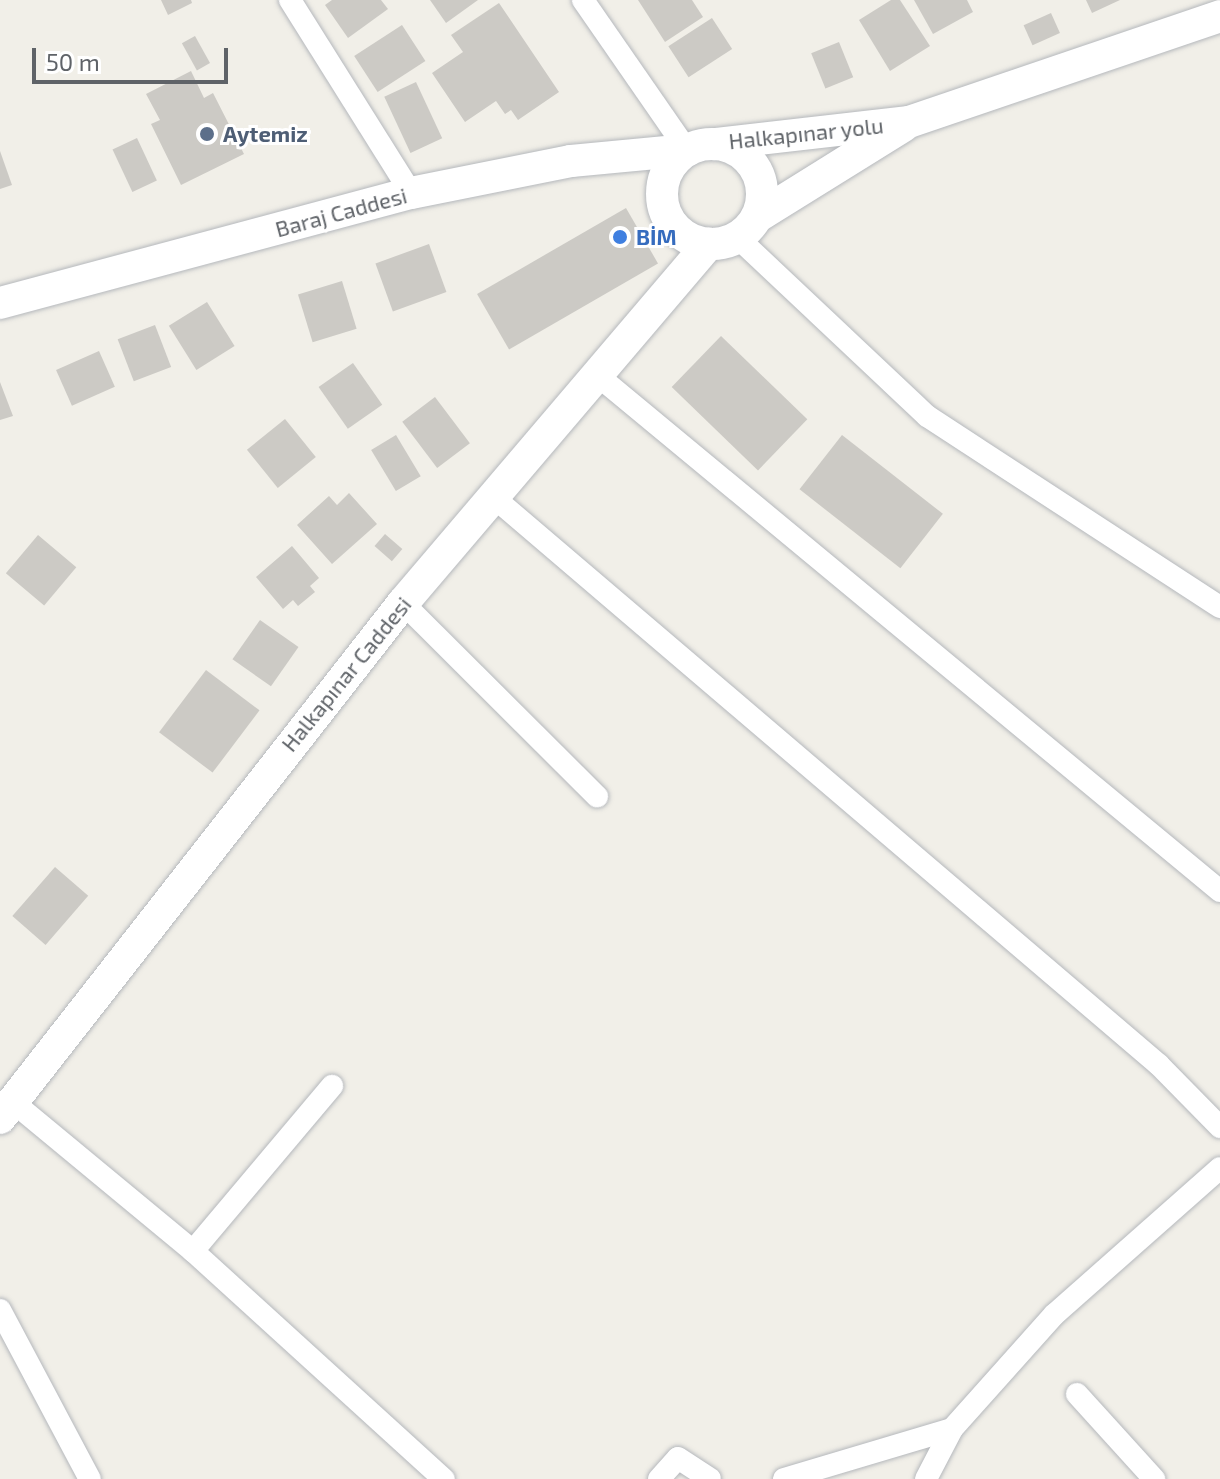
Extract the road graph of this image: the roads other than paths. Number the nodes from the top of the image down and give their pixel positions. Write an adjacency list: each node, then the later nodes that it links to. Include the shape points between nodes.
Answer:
1 (290, 0): 6 (street)
2 (583, 0): 5 (street)
3 (1220, 16): 4 (main road)
4 (909, 122): 5 (main road, Halkapınar yolu); 7 (main road, Halkapınar yolu)
5 (701, 147): 6 (main road, Baraj Caddesi, via 571,161); 7 (main road, via 729,146 752,163 762,189); 7 (main road, via 668,170 662,198 683,235)
6 (411, 193): 8 (main road, Baraj Caddesi)
7 (734, 233): 9 (main road, Halkapınar Caddesi); 12 (street, via 927,416)
8 (0, 303)
9 (597, 375): 10 (main road, Halkapınar Caddesi); 14 (street)
10 (491, 495): 11 (main road, Halkapınar Caddesi); 17 (street, via 1159,1065)
11 (403, 603): 13 (street); 16 (main road, Halkapınar Caddesi)
12 (1220, 607)
13 (597, 796)
14 (1220, 891)
15 (332, 1086): 19 (street)
16 (6, 1110): 19 (street)
17 (1220, 1127)
18 (1220, 1168): 22 (street, via 1055,1314)
19 (193, 1251): 24 (street)
20 (0, 1310): 23 (street)
21 (1077, 1394): 29 (street)
22 (952, 1429): 27 (street); 28 (street)
23 (90, 1479)
24 (444, 1479)
25 (659, 1479): 26 (street, via 678,1458)
26 (710, 1479)
27 (784, 1479)
28 (926, 1479)
29 (1154, 1479)

